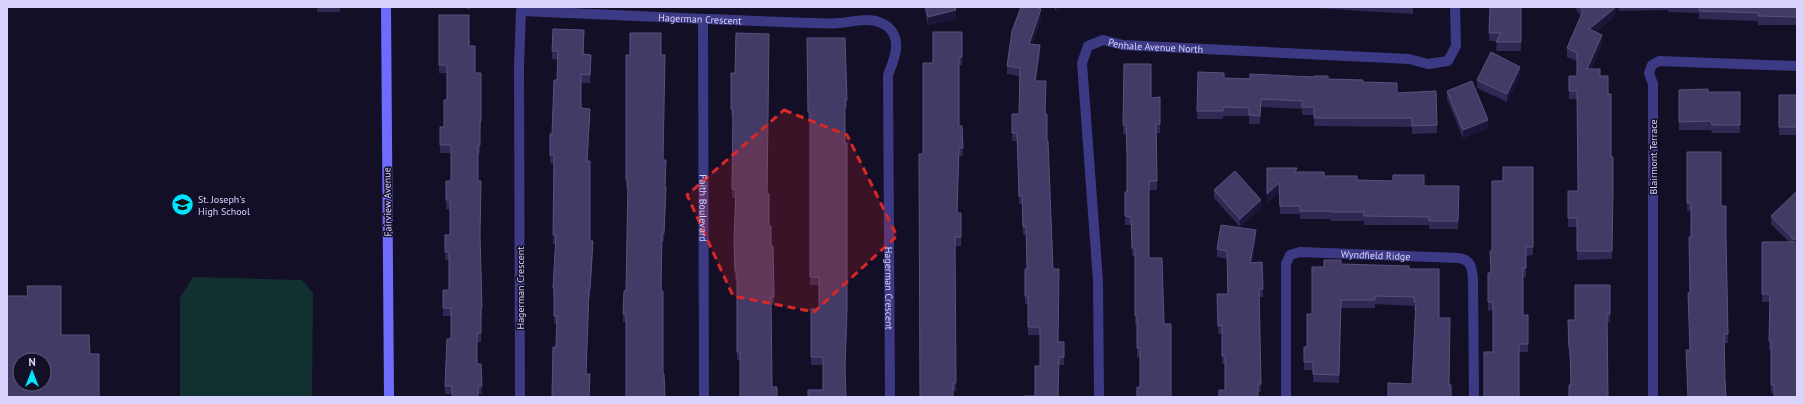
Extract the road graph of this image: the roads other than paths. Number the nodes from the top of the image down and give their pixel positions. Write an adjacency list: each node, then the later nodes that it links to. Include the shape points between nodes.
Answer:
1 (386, 7): 5 (main road, Fairview Avenue)
2 (1455, 7): 9 (street, Penhale Avenue North, via 1456,46 1448,61 1428,64 1409,59 1123,45 1103,40 1088,46 1082,62 1098,281)
3 (703, 20): 6 (street, Hagerman Crescent, via 521,10); 7 (street, Faith Boulevard); 8 (street, Hagerman Crescent, via 837,24 869,20 888,26 894,35 897,45 895,59 888,74)
4 (1797, 66): 12 (street, Blairmont Terrace, via 1659,61 1652,65 1649,73 1653,84)
5 (389, 397)
6 (520, 397)
7 (704, 397)
8 (890, 397)
9 (1099, 397)
10 (1286, 397): 11 (street, Wyndfield Ridge, via 1286,264 1290,255 1300,252 1458,258 1468,261 1473,279)
11 (1474, 397)
12 (1653, 397)

